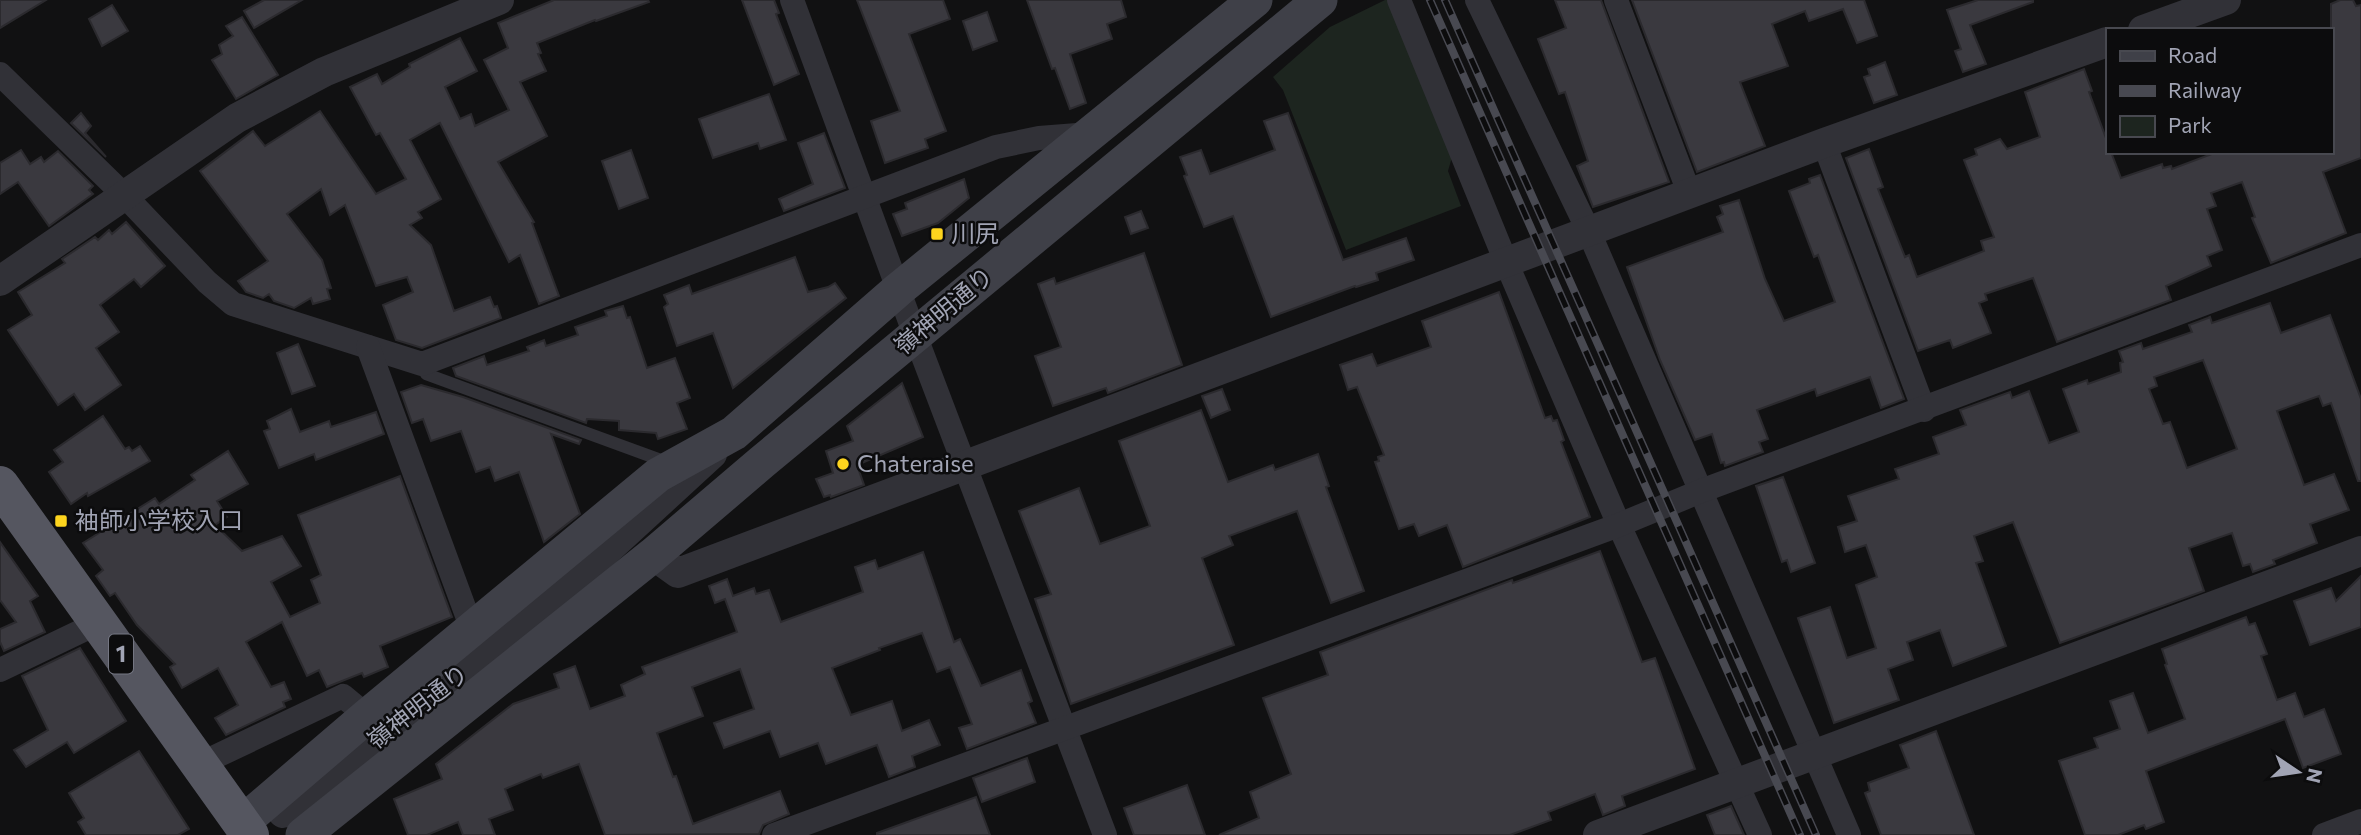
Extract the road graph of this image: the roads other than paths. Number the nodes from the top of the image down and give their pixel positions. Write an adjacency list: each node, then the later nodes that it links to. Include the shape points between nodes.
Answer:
1 (499, 0): 14 (street, via 324,72 237,118)
2 (792, 0): 16 (street)
3 (1255, 0): 12 (main road, 嶺神明通り)
4 (1320, 0): 22 (main road, 嶺神明通り)
5 (1399, 0): 19 (street)
6 (1477, 0): 17 (street)
7 (1616, 0): 15 (street)
8 (2226, 0): 9 (street)
9 (2149, 28)
10 (2106, 42): 13 (street)
11 (0, 74): 14 (street)
12 (1090, 134): 16 (street, via 996,147); 21 (main road, 嶺神明通り)
13 (1824, 143): 15 (street); 25 (street)
14 (123, 194): 20 (street); 23 (street, via 233,304)
15 (1690, 195): 17 (street)
16 (866, 197): 21 (street); 24 (street)
17 (1589, 232): 19 (street); 31 (street)
18 (2361, 245): 25 (street)
19 (1506, 262): 29 (street); 32 (street)
20 (0, 281)
21 (899, 289): 22 (street); 26 (main road, 嶺神明通り)
22 (915, 335): 27 (main road, 嶺神明通り); 29 (street)
23 (368, 346): 24 (street); 37 (street)
24 (422, 364): 28 (lane, via 426,374)
25 (1924, 410): 31 (street)
26 (734, 433): 28 (main road); 35 (street, 嶺神明通り)
27 (762, 462): 34 (main road); 35 (street, 嶺神明通り)
28 (676, 465): 37 (main road)
29 (965, 466): 34 (street, via 678,573); 40 (street)
30 (0, 485): 36 (highway, 1)
31 (1702, 491): 32 (street); 41 (street)
32 (1619, 525): 40 (street); 43 (street)
33 (2361, 551): 41 (street)
34 (653, 555): 45 (main road)
35 (552, 601): 45 (street, 嶺神明通り)
36 (98, 623): 38 (street); 42 (highway, 1)
37 (472, 629): 39 (main road)
38 (0, 670)
39 (366, 716): 42 (street, via 343,696); 46 (main road)
40 (1064, 729): 47 (street); 48 (street)
41 (1815, 754): 43 (street); 51 (street)
42 (200, 764): 46 (highway, 1)
43 (1737, 783): 49 (street); 50 (street)
44 (2361, 821): 52 (street)
45 (293, 824)
46 (240, 831)
47 (774, 835)
48 (1105, 835)
49 (1598, 835)
50 (1760, 835)
51 (1849, 835)
52 (2324, 835)

